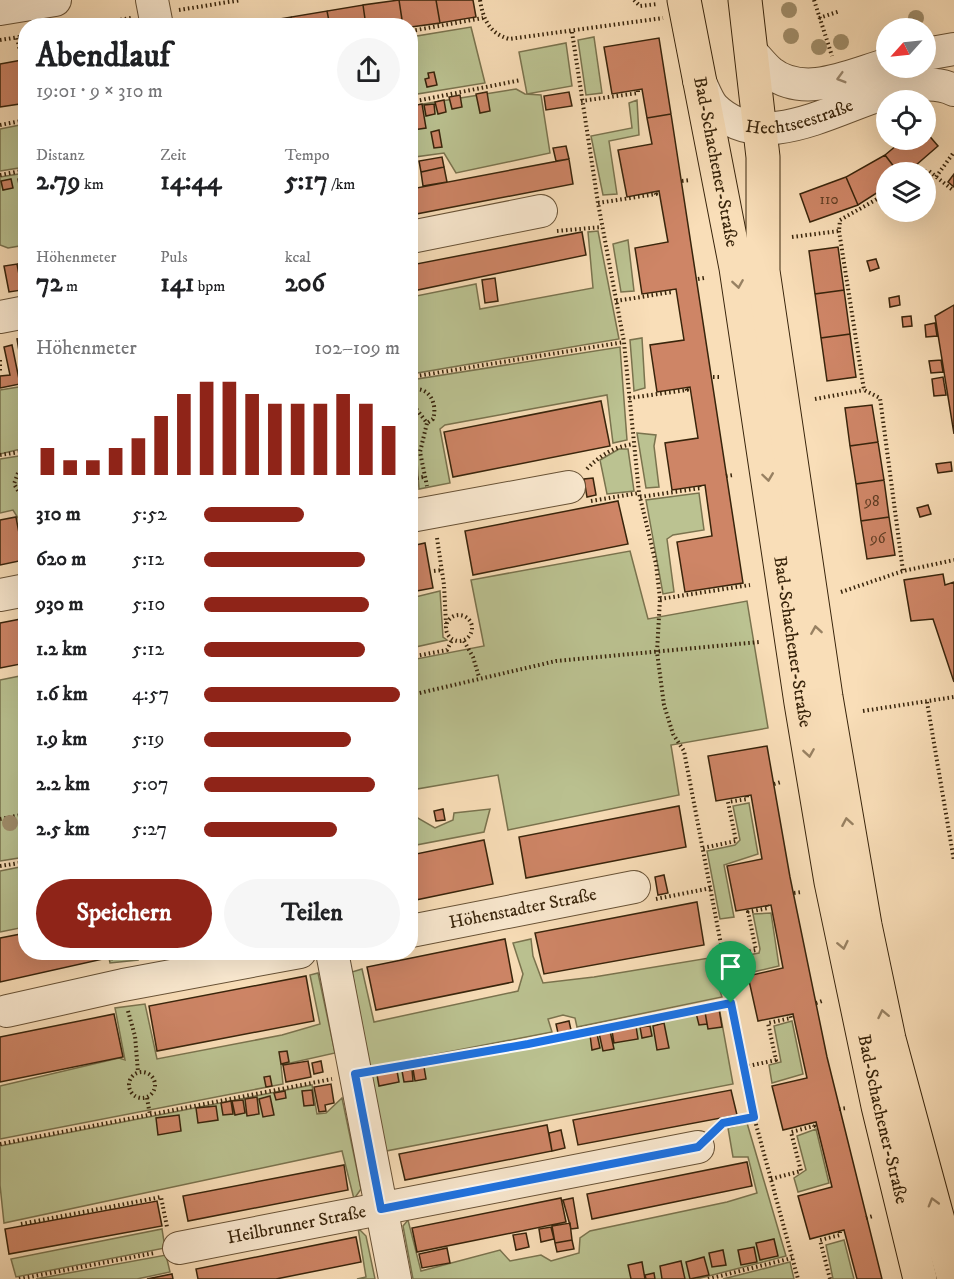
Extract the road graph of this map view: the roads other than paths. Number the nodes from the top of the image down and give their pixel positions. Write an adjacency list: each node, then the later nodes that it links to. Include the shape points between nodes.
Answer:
1 (55, 0): 4 (street)
2 (745, 0): 7 (main road, Bad-Schachener-Straße)
3 (669, 7): 9 (main road, Bad-Schachener-Straße)
4 (0, 9)
5 (954, 49): 6 (street)
6 (936, 52)
7 (752, 61): 8 (street, Hechtseestraße, one-way to 7, via 815,85 794,84); 9 (main road, via 746,85 736,94 723,97); 11 (main road, Bad-Schachener-Straße)
8 (876, 68)
9 (699, 79): 11 (street, Hechtseestraße, via 714,108 735,121); 29 (main road, Bad-Schachener-Straße, one-way to 29, via 736,268 831,882 878,1106)
10 (954, 90): 11 (street, Hechtseestraße, via 939,83 914,85 799,124)
11 (761, 129): 30 (main road, Bad-Schachener-Straße, one-way to 11, via 889,1039 841,788 763,272)
12 (541, 211): 13 (street)
13 (418, 236)
14 (18, 314): 15 (street)
15 (0, 317)
16 (580, 494): 17 (street)
17 (425, 514)
18 (18, 592): 19 (street)
19 (0, 595)
20 (634, 887): 21 (street, Höhenstadter Straße)
21 (418, 930)
22 (257, 960): 24 (street)
23 (332, 960): 26 (street, via 339,1083)
24 (7, 1011)
25 (698, 1147): 26 (street, Heilbrunner Straße)
26 (381, 1209): 27 (street, Heilbrunner Straße); 28 (street)
27 (175, 1249)
28 (394, 1279)
29 (920, 1279)
30 (954, 1279)

